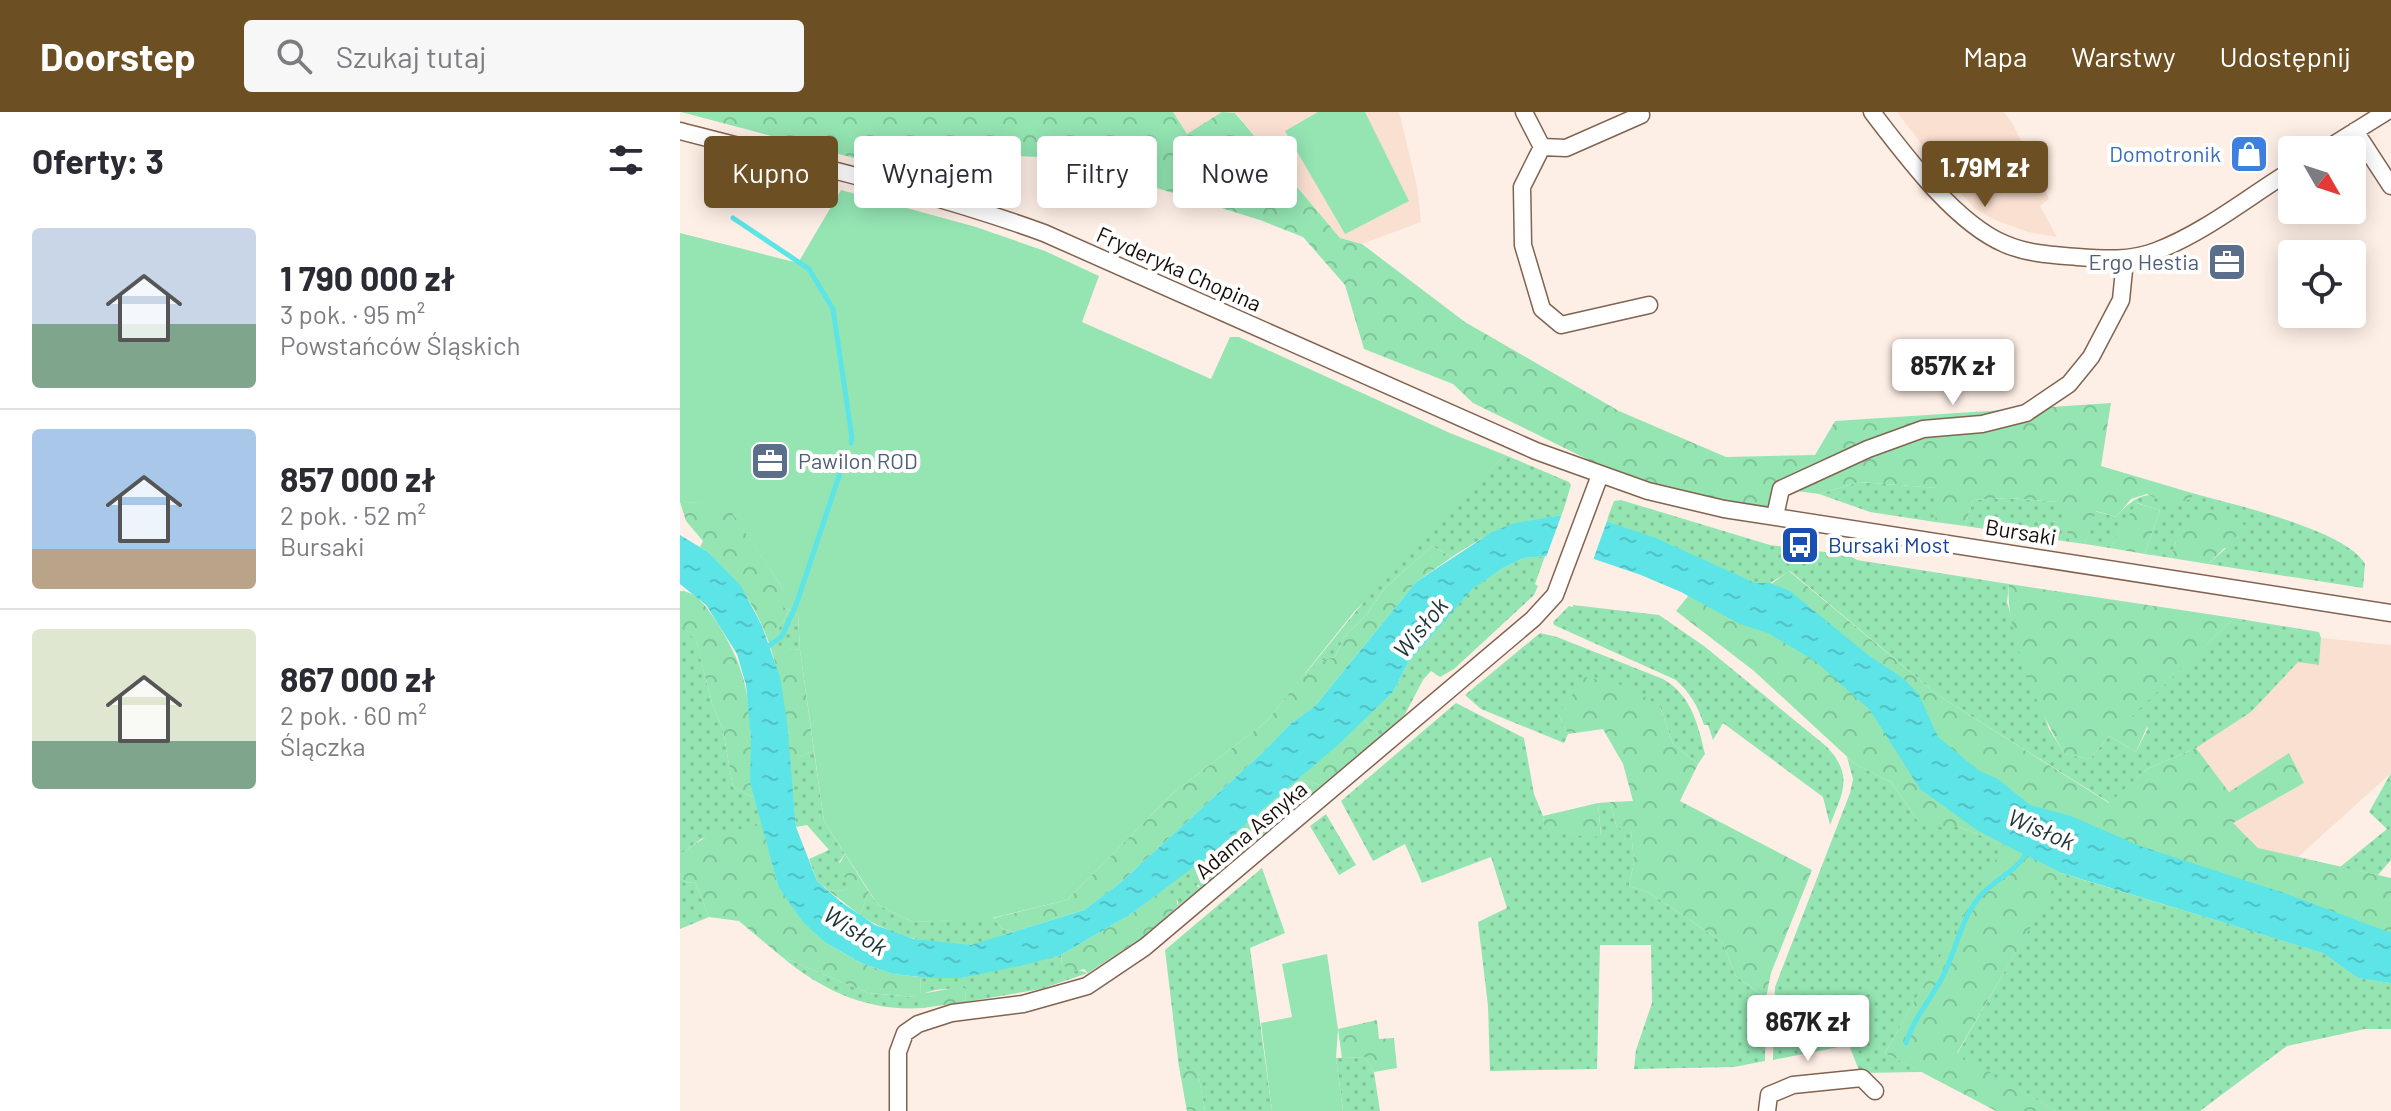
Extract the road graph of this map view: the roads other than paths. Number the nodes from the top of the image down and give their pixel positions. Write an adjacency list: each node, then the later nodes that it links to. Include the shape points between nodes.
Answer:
1 (1524, 112): 8 (street)
2 (1872, 112): 11 (street, via 1926,179 1975,228 2039,254)
3 (2386, 112): 6 (street)
4 (1641, 115): 8 (street, via 1566,148)
5 (680, 131): 13 (street, Fryderyka Chopina, via 982,210 1044,233 1460,419)
6 (2355, 131): 7 (street); 10 (street)
7 (2347, 136)
8 (1542, 147): 12 (street, via 1522,187 1523,245 1542,309 1561,325)
9 (2278, 179): 11 (street, via 2183,239)
10 (2391, 186)
11 (2125, 260): 14 (street, via 2116,314 2069,384 2026,413 1982,424 1923,429 1868,449 1781,489)
12 (1649, 305)
13 (1600, 475): 14 (street, Bursaki, via 1724,509); 17 (street, Adama Asnyka, via 1555,595 1533,619 1145,947 1087,986 1023,1004 952,1013 905,1033 898,1052)
14 (1775, 516): 15 (street, Bursaki)
15 (2391, 613)
16 (1875, 1091): 18 (street, via 1862,1078 1793,1085 1769,1095)
17 (898, 1111)
18 (1767, 1111)

